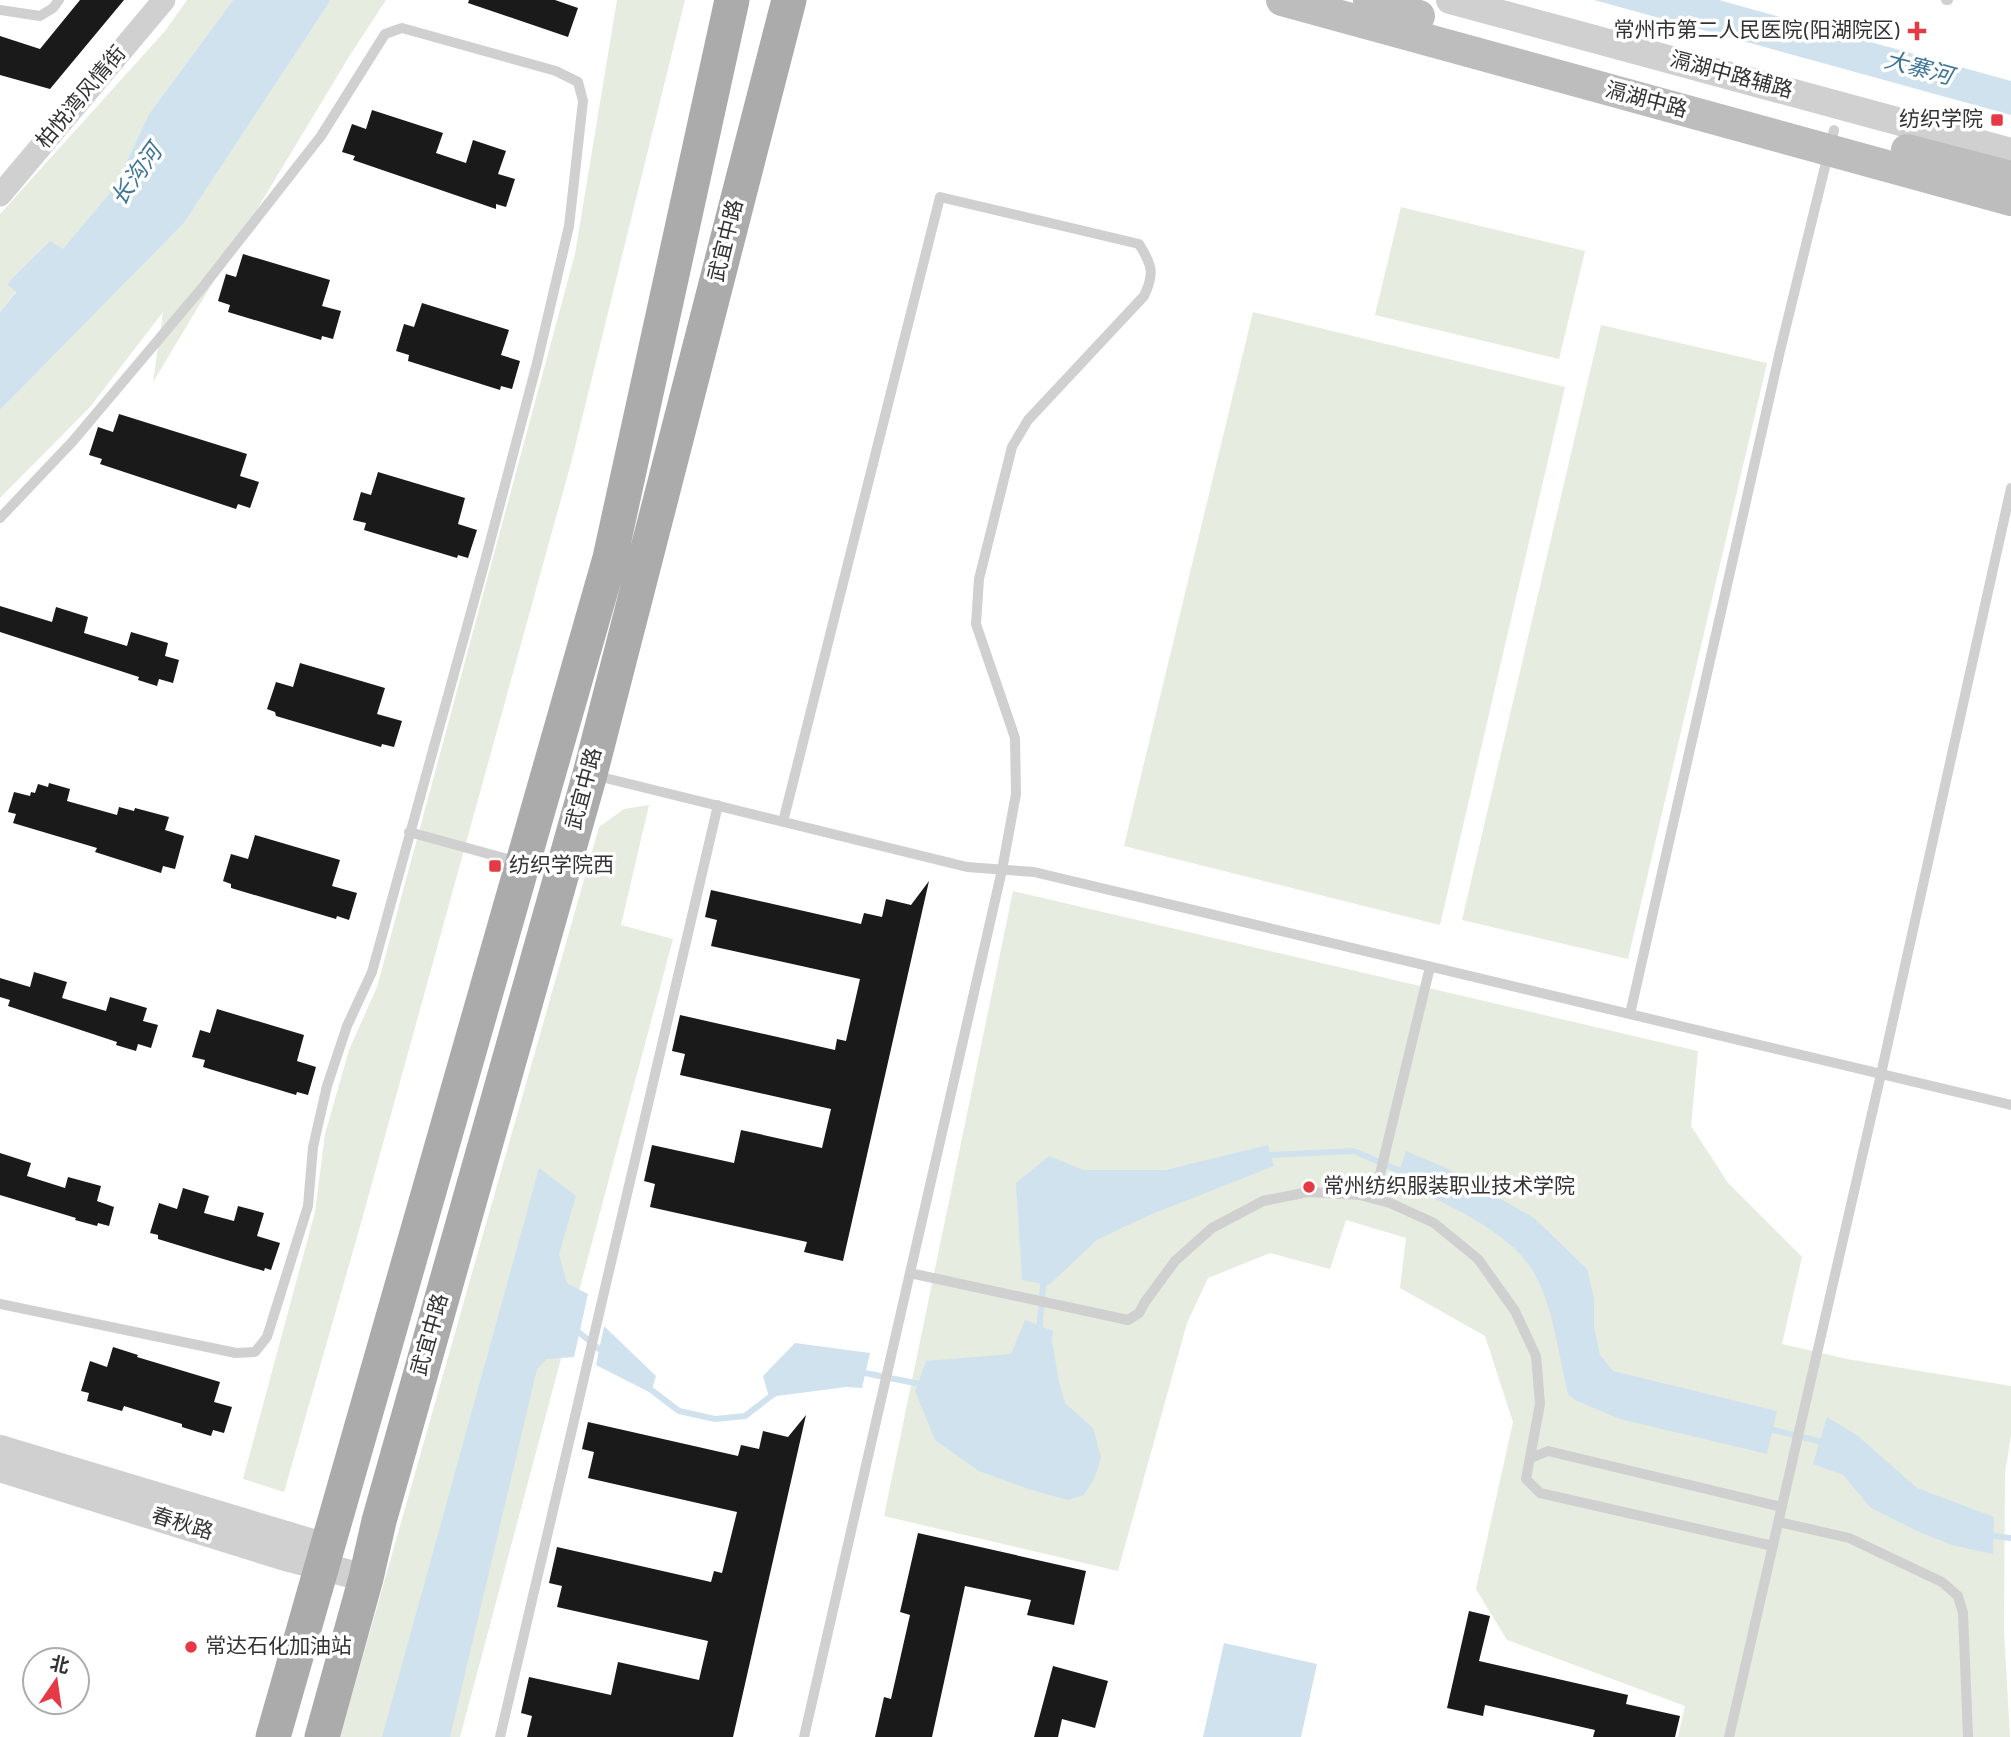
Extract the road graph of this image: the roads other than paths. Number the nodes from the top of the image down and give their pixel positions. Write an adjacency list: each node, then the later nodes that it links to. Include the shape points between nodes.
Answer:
1 (60, 0): 8 (lane, via 40,16)
2 (164, 0): 12 (street, 柏悦湾风情街)
3 (732, 0): 20 (main road, 武宜中路, via 610,558)
4 (789, 0): 16 (main road, 武宜中路)
5 (1282, 0): 9 (main road, 滆湖中路)
6 (1368, 0): 9 (main road, 滆湖中路)
7 (1450, 0): 10 (street, 滆湖中路辅路)
8 (0, 10)
9 (1831, 141): 11 (main road, 滆湖中路); 13 (main road, 滆湖中路); 23 (lane)
10 (2011, 152)
11 (2011, 177)
12 (0, 195)
13 (2011, 200)
14 (2011, 488): 24 (lane)
15 (0, 518): 19 (lane, via 74,441 202,288 321,136 386,34 402,28 556,71 578,82 583,101 569,226 485,561)
16 (590, 774): 17 (lane); 36 (main road, 武宜中路)
17 (718, 805): 18 (lane); 39 (lane)
18 (783, 822): 21 (lane, via 967,867); 21 (lane, via 940,197 1139,244 1150,262 1152,281 1144,296 1028,419 1012,447 979,579 976,624 1015,738 1016,794)
19 (409, 832): 20 (lane); 28 (lane, via 372,972 327,1086 313,1147 308,1206 267,1337 255,1352 236,1353)
20 (523, 864): 35 (main road, 武宜中路)
21 (1002, 870): 22 (lane, via 1034,872); 27 (lane)
22 (1430, 967): 23 (lane); 26 (lane)
23 (1630, 1014): 24 (lane)
24 (1881, 1074): 25 (lane); 32 (lane)
25 (2011, 1105)
26 (1374, 1199): 27 (lane, via 1308,1192 1263,1201 1212,1228 1175,1261 1139,1313 1128,1320); 30 (lane, via 1434,1223 1478,1259 1515,1311 1535,1356 1540,1404)
27 (910, 1273): 40 (lane)
28 (0, 1304)
29 (0, 1449): 35 (street, 春秋路)
30 (1531, 1458): 32 (lane, via 1548,1451); 34 (lane, via 1526,1479 1540,1493)
31 (0, 1468): 35 (street, 春秋路, via 264,1551)
32 (1782, 1507): 33 (lane)
33 (1779, 1522): 34 (lane); 42 (lane, via 1849,1538 1942,1581 1958,1596 1963,1613)
34 (1773, 1546): 41 (lane)
35 (324, 1556): 36 (street, 春秋路); 37 (main road, 武宜中路)
36 (366, 1578): 38 (main road, 武宜中路)
37 (273, 1737)
38 (322, 1737)
39 (500, 1737)
40 (804, 1737)
41 (1729, 1737)
42 (1968, 1737)

